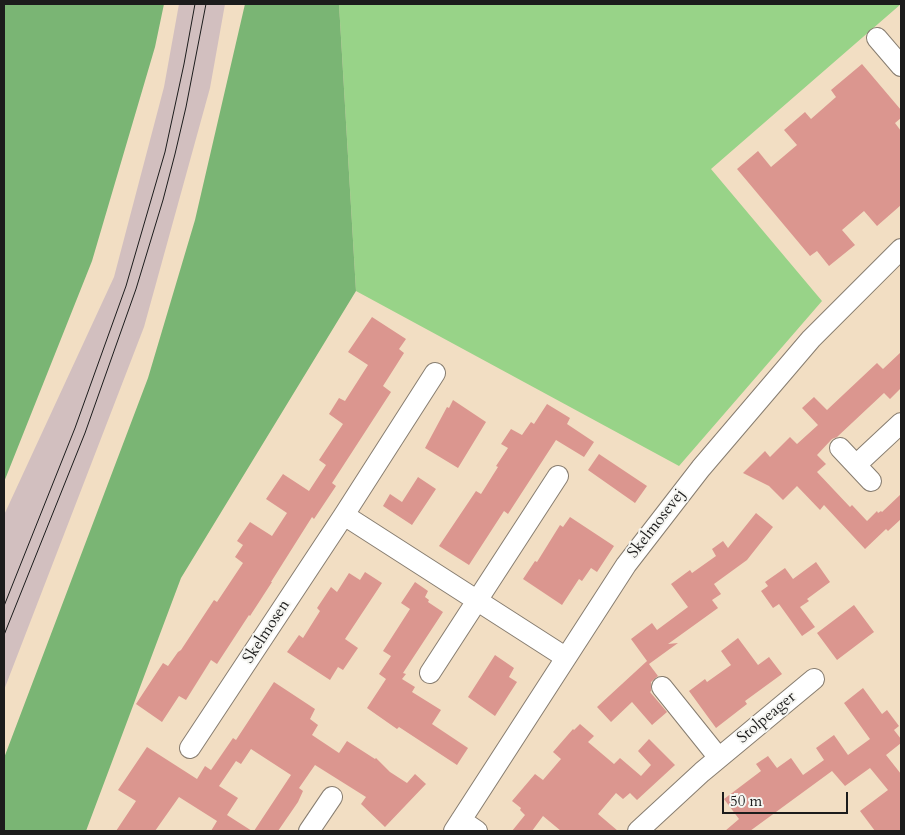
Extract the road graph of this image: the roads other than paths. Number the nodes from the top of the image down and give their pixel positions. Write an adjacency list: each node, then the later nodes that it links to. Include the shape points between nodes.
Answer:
1 (877, 38): 2 (street)
2 (901, 66)
3 (901, 249): 12 (street, Skelmosevej, via 811,339 701,468 626,565)
4 (435, 373): 10 (street, Skelmosen)
5 (901, 423): 7 (street)
6 (840, 448): 7 (street)
7 (856, 465): 9 (street)
8 (558, 476): 11 (street)
9 (871, 481)
10 (344, 515): 11 (street); 16 (street, Skelmosen)
11 (477, 600): 12 (street); 13 (street)
12 (565, 656): 19 (street, Skelmosevej)
13 (430, 673)
14 (814, 679): 17 (street, Stolpeager)
15 (662, 687): 17 (street)
16 (190, 748)
17 (719, 758): 21 (street, Stolpeager)
18 (332, 797): 20 (street)
19 (464, 828)
20 (309, 831)
21 (638, 831)

